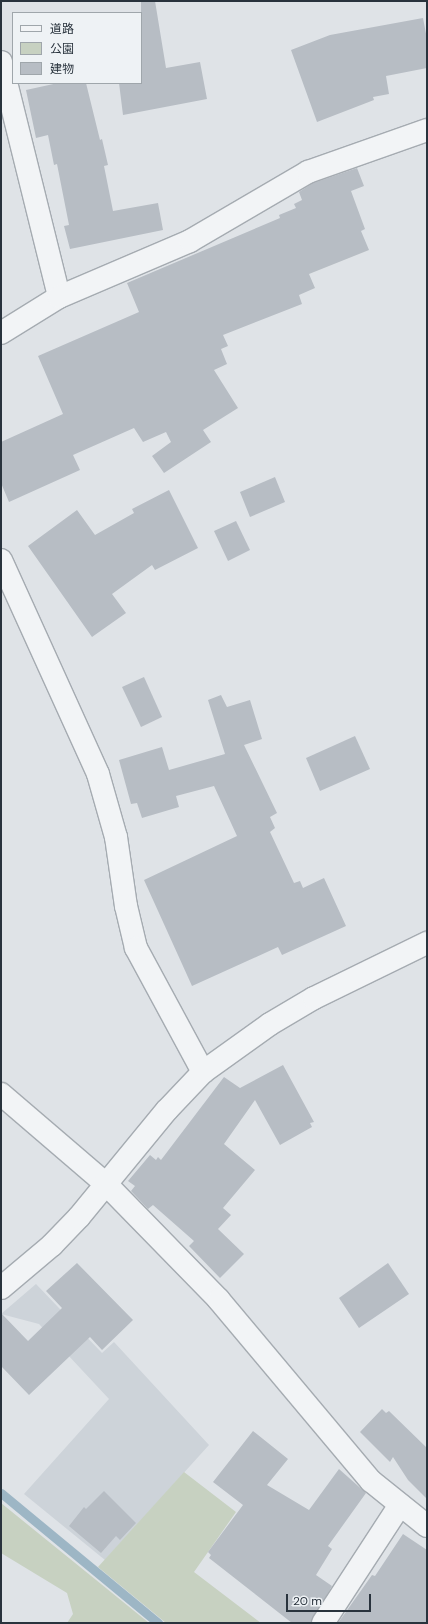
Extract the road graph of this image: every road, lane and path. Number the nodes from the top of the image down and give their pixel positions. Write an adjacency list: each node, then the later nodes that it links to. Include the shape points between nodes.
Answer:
1 (1, 62): 3 (street)
2 (427, 130): 3 (street, via 308,172 190,241)
3 (59, 298): 4 (street)
4 (1, 333)
5 (1, 560): 7 (street, via 98,774 116,837 126,906 136,948)
6 (427, 944): 7 (street, via 314,998 270,1024)
7 (203, 1072): 9 (street, via 166,1110)
8 (1, 1094): 9 (street)
9 (105, 1183): 10 (street, via 80,1217 52,1245); 11 (street, via 219,1300 370,1481)
10 (1, 1288)
11 (400, 1505): 12 (street); 13 (street)
12 (427, 1526)
13 (324, 1623)

